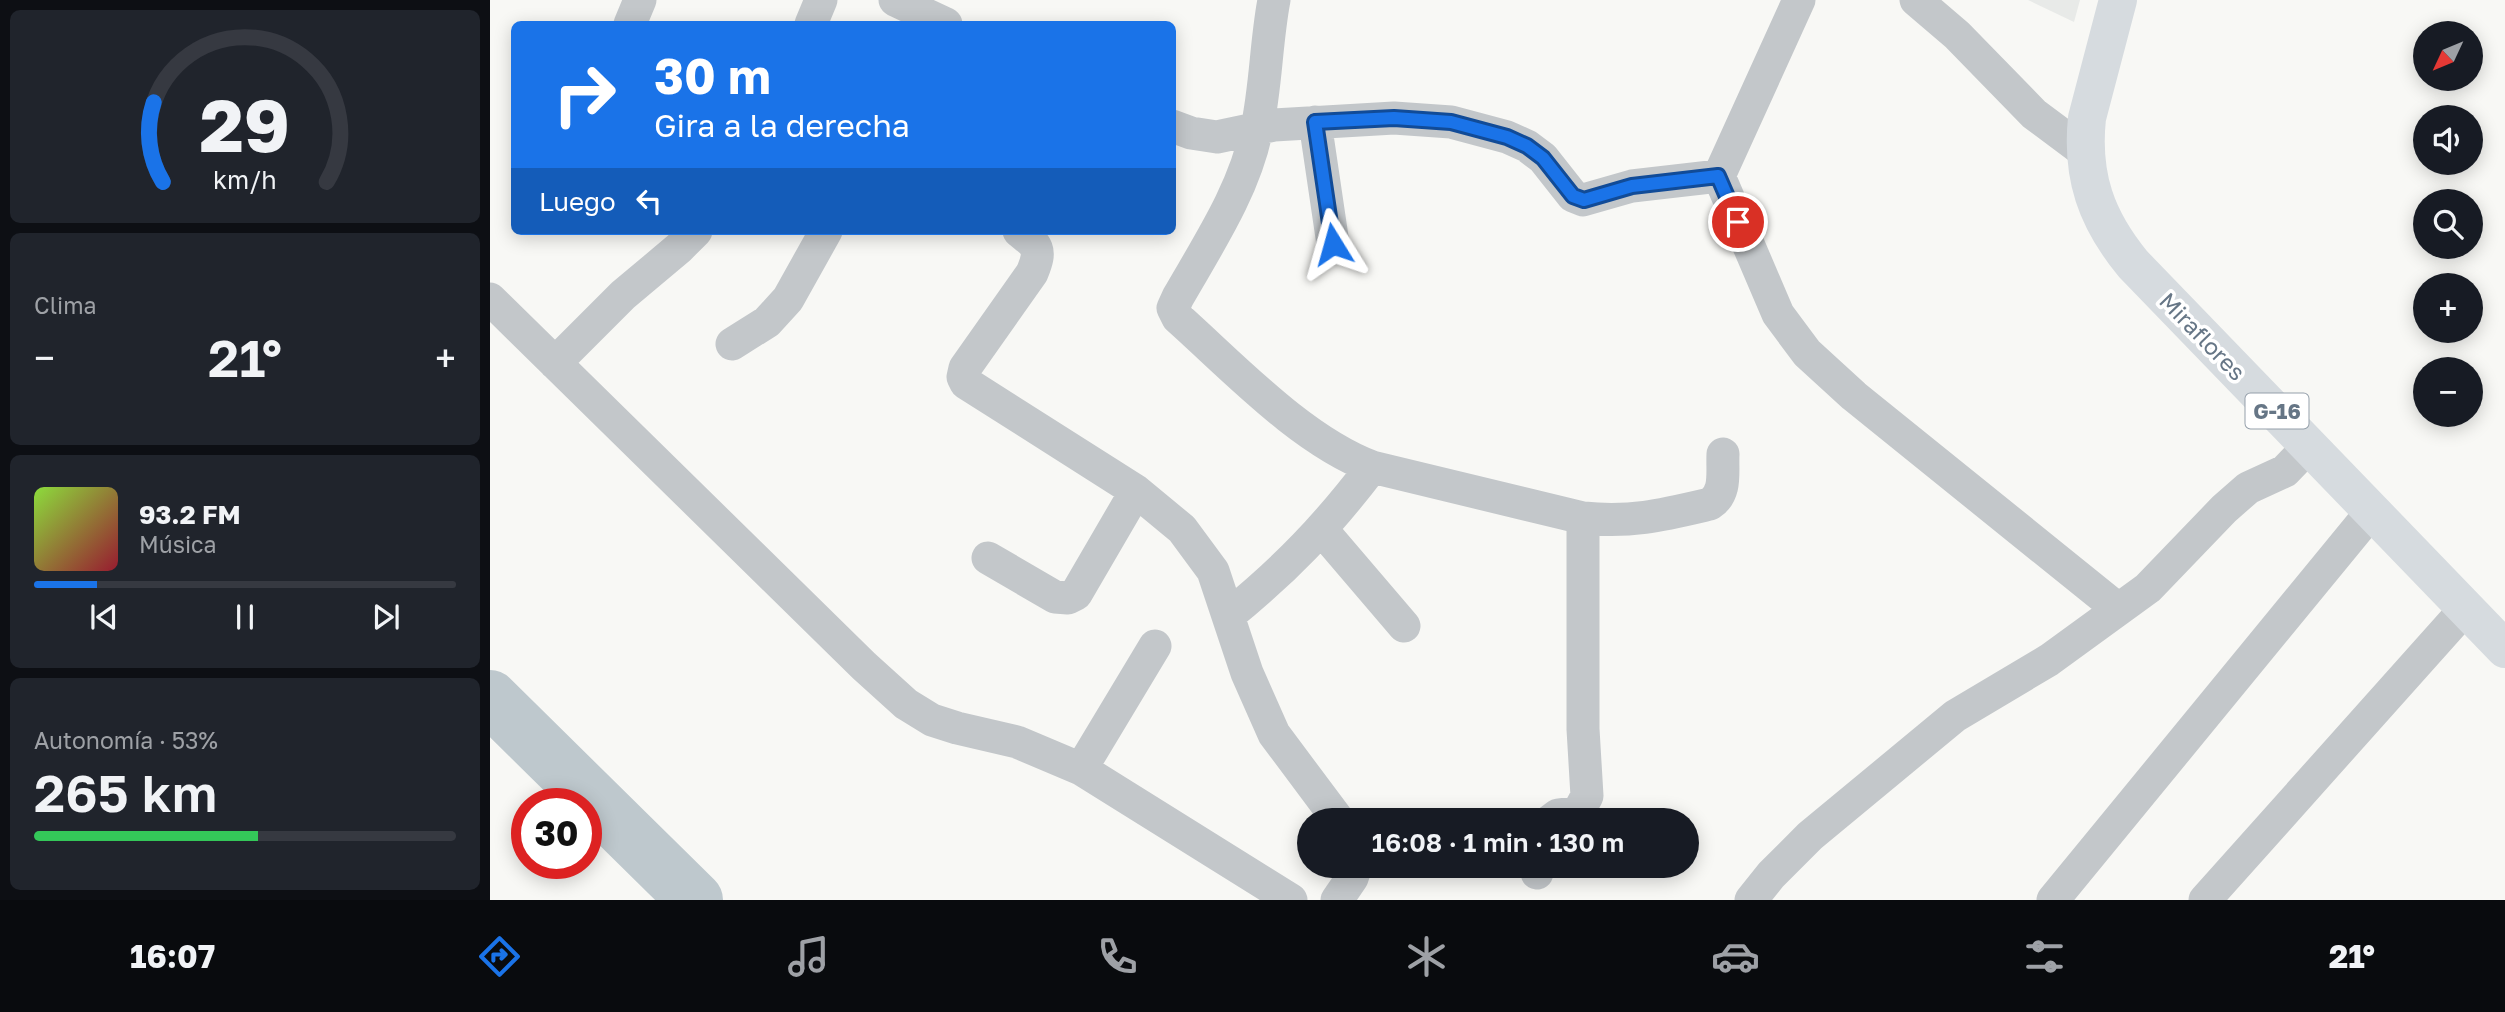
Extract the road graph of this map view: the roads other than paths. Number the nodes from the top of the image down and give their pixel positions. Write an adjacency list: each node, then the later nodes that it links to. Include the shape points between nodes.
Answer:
1 (640, 0): 8 (street)
2 (821, 0): 9 (street)
3 (895, 0): 10 (street)
4 (1274, 0): 13 (street)
5 (1798, 0): 15 (street)
6 (1916, 0): 14 (street, via 2034,114)
7 (2118, 0): 14 (main road, G-16, via 2087,117)
8 (631, 21)
9 (812, 21)
10 (934, 21)
11 (1315, 122): 13 (street); 15 (street, via 1394,118 1451,122 1507,137 1543,158 1573,196 1584,200 1632,186); 19 (street)
12 (1176, 128): 13 (street, via 1217,137)
13 (1257, 128): 25 (street, via 1237,192 1173,309 1249,382 1317,438)
14 (2085, 152): 23 (main road, Miraflores / G-16, via 2100,214 2121,249)
15 (1718, 176): 32 (street, via 1778,314 1807,353)
16 (692, 235): 22 (street)
17 (824, 235): 21 (street, via 788,299 767,322)
18 (1024, 235): 26 (street, via 1036,245 1037,262 963,377)
19 (1333, 244)
20 (490, 299): 22 (street)
21 (732, 344)
22 (555, 363): 37 (street, via 906,704 932,720 1017,742)
23 (2310, 445): 27 (main road, Miraflores / G-16); 32 (street, via 2285,471 2248,488 2148,588)
24 (1723, 454): 28 (street, via 1721,491 1710,504 1641,519)
25 (1372, 467): 28 (street); 29 (street)
26 (1136, 491): 30 (street, via 1072,596 1055,597); 33 (street, via 1182,529 1213,571)
27 (2373, 510): 31 (main road, Miraflores / G-16); 44 (street)
28 (1583, 518): 39 (street, via 1587,796)
29 (1322, 530): 33 (street); 34 (street)
30 (988, 558)
31 (2466, 608): 36 (main road, Miraflores / G-16); 45 (street)
32 (2118, 610): 41 (street, via 2049,660 1955,716 1810,836)
33 (1228, 616): 38 (street, via 1275,734)
34 (1404, 626)
35 (1156, 646): 37 (street)
36 (2505, 649)
37 (1082, 769): 42 (street)
38 (1329, 808)
39 (1581, 808)
40 (1352, 878): 43 (street)
41 (1766, 895)
42 (1291, 900)
43 (1337, 900)
44 (2053, 900)
45 (2205, 900)

